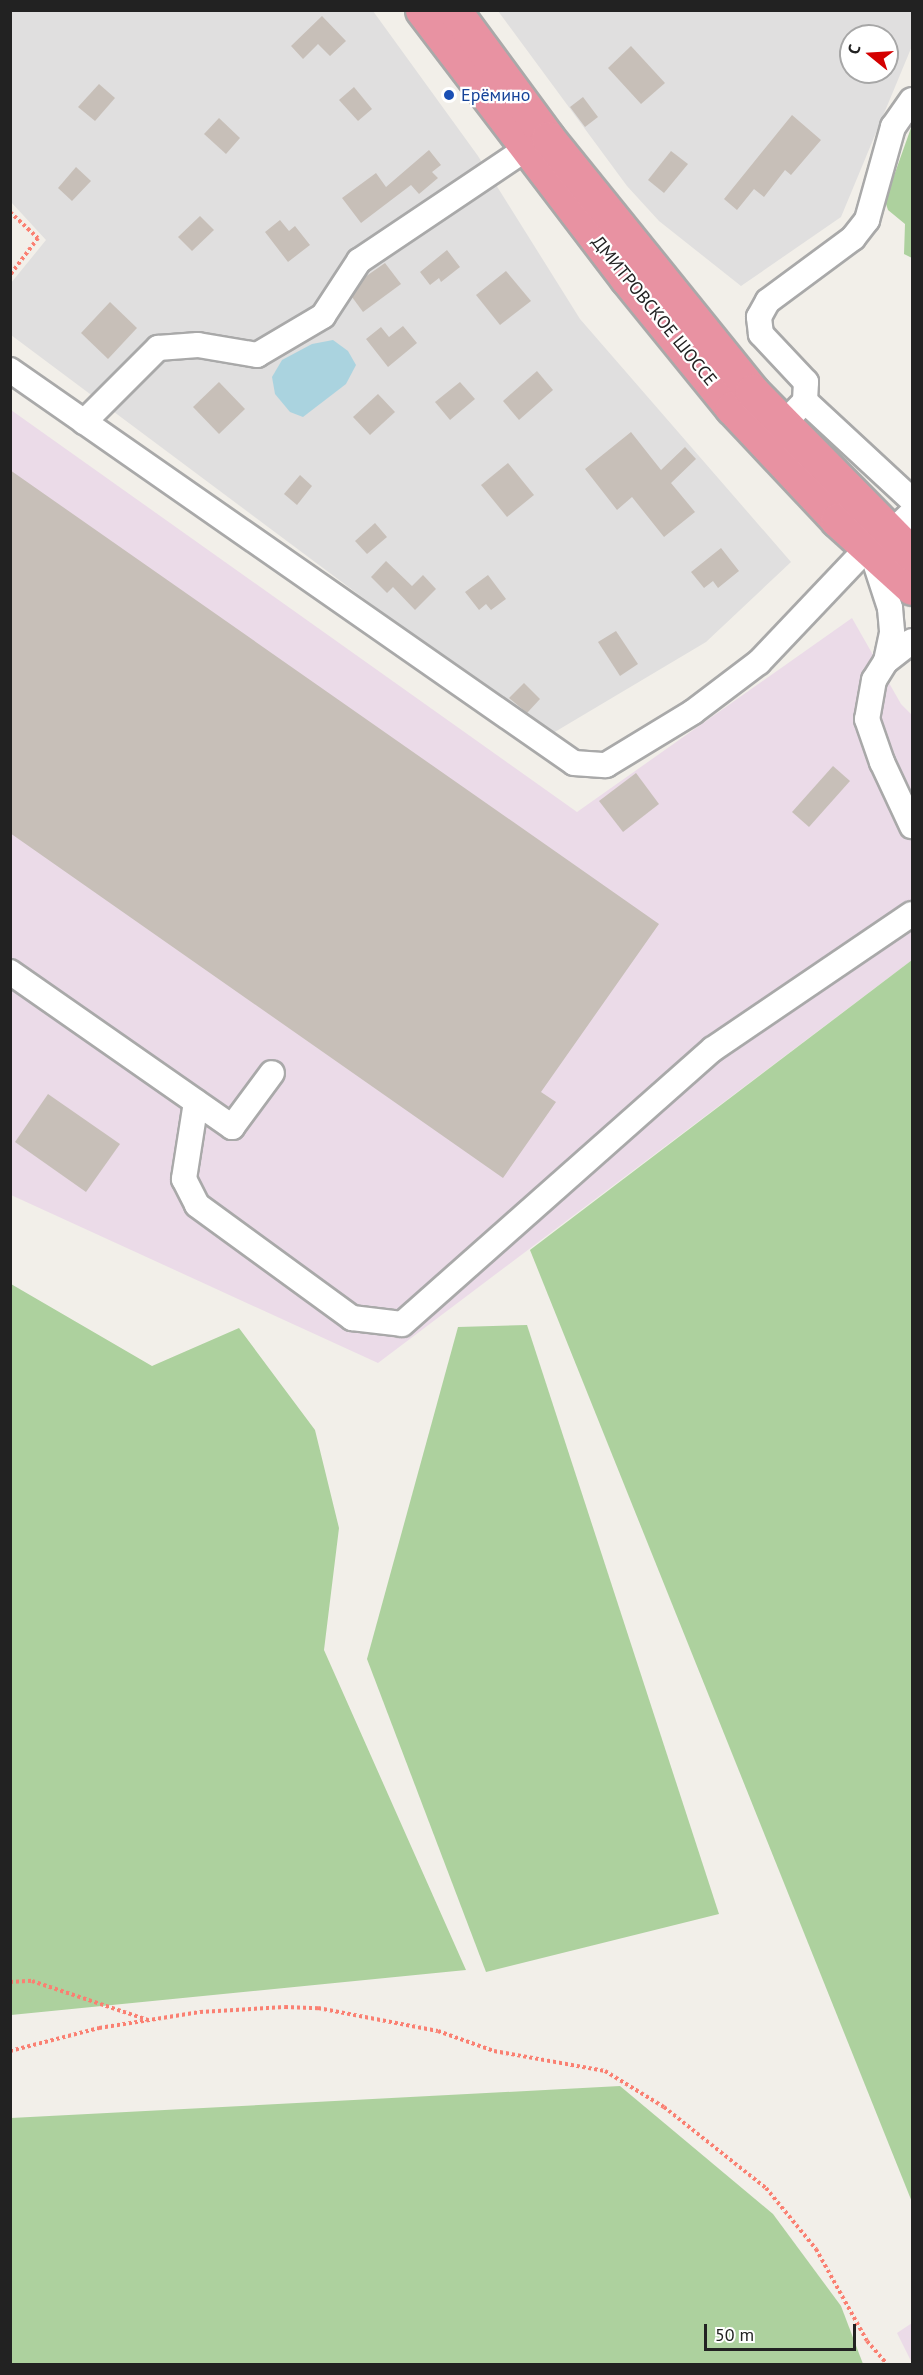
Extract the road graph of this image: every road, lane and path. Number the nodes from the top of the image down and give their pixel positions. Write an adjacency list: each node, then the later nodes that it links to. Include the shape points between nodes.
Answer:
1 (422, 10): 4 (highway, ДМИТРОВСКОЕ ШОССЕ)
2 (454, 10): 10 (highway, ДМИТРОВСКОЕ ШОССЕ, via 650,267)
3 (912, 100): 8 (street, via 893,127 867,220 853,237 768,301 759,317 761,334 806,382)
4 (527, 148): 9 (street, via 359,261 322,316 256,355 198,345 158,348); 12 (highway, ДМИТРОВСКОЕ ШОССЕ, via 732,408)
5 (10, 212): 6 (path, via 38,238)
6 (10, 275)
7 (10, 370): 9 (street)
8 (805, 401): 10 (street); 11 (street)
9 (84, 422): 12 (street, via 574,763 606,765 693,712 759,662)
10 (783, 424): 12 (highway, ДМИТРОВСКОЕ ШОССЕ)
11 (912, 500)
12 (891, 540): 13 (highway, ДМИТРОВСКОЕ ШОССЕ); 15 (street, via 892,633)
13 (912, 588)
14 (912, 641): 15 (street)
15 (886, 661): 16 (street, via 874,680 867,719)
16 (912, 826)
17 (912, 914): 20 (street, via 713,1049 402,1324 352,1318 197,1205 184,1179)
18 (10, 972): 20 (street)
19 (272, 1073): 20 (street, via 232,1127)
20 (196, 1102)
21 (10, 1982): 22 (path, via 32,1981)
22 (149, 2020): 23 (path, via 99,2028); 24 (path, via 200,2012 318,2008 438,2031 494,2051 605,2071 664,2106 766,2188 816,2249 867,2340)
23 (10, 2051)
24 (887, 2364)

